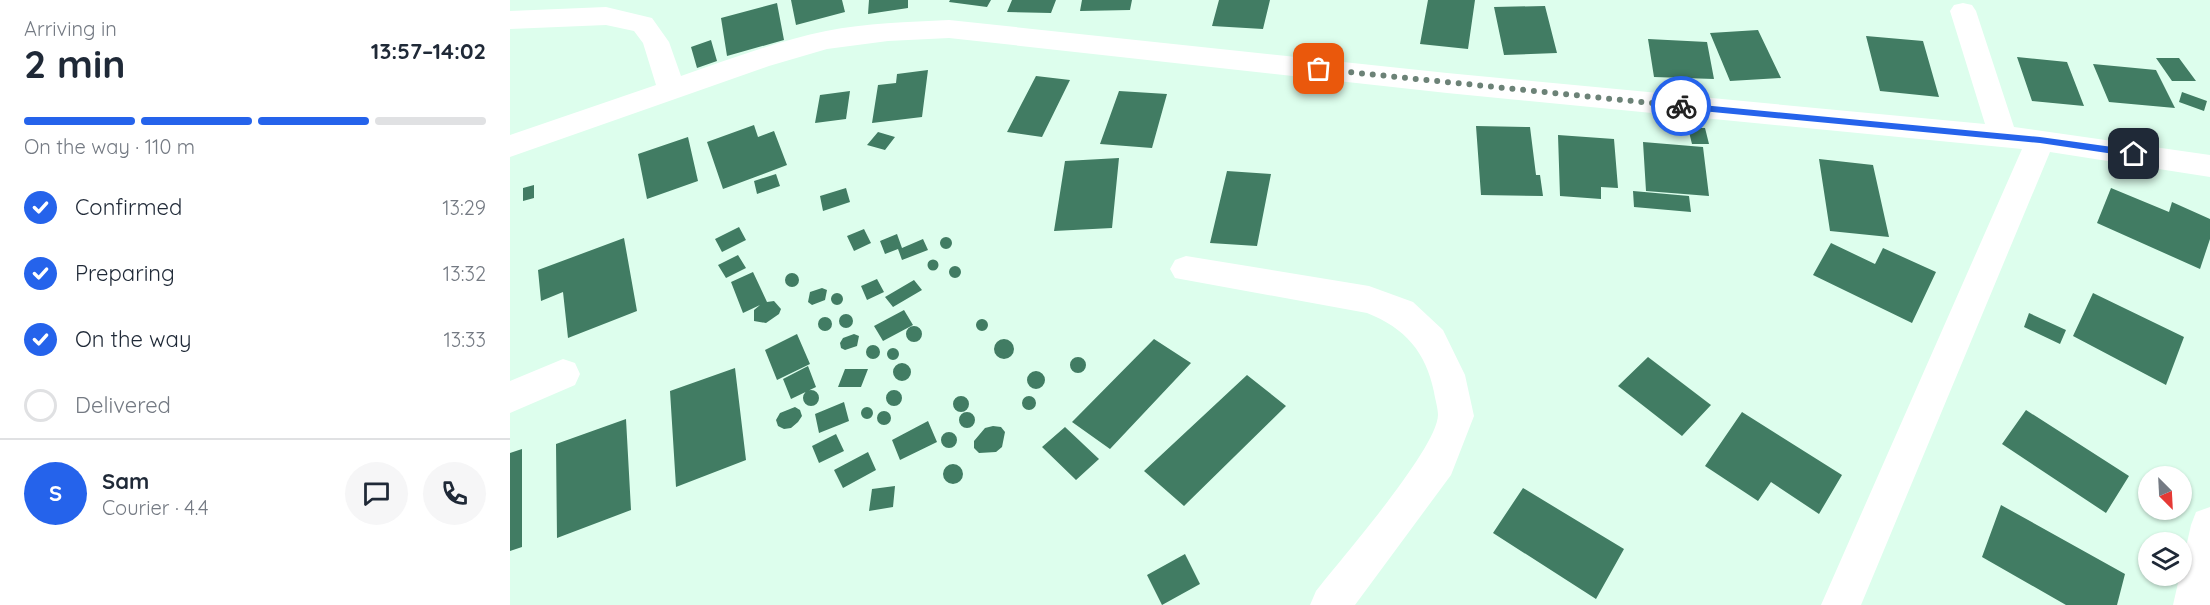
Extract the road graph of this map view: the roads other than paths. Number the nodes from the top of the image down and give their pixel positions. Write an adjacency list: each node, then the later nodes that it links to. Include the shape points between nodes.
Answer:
1 (1964, 11): 4 (street)
2 (510, 20): 3 (street, via 606,16 643,24 656,42)
3 (672, 90): 4 (street, via 826,40 949,29); 6 (street)
4 (2003, 137): 5 (street)
5 (2040, 140): 7 (street); 13 (street)
6 (510, 146)
7 (2210, 166)
8 (1186, 269): 12 (street, via 1369,300 1401,312 1431,340 1448,375 1456,416 1438,463)
9 (563, 374): 10 (street)
10 (510, 397)
11 (2210, 525): 14 (street)
12 (1330, 605)
13 (1841, 605)
14 (2193, 605)

